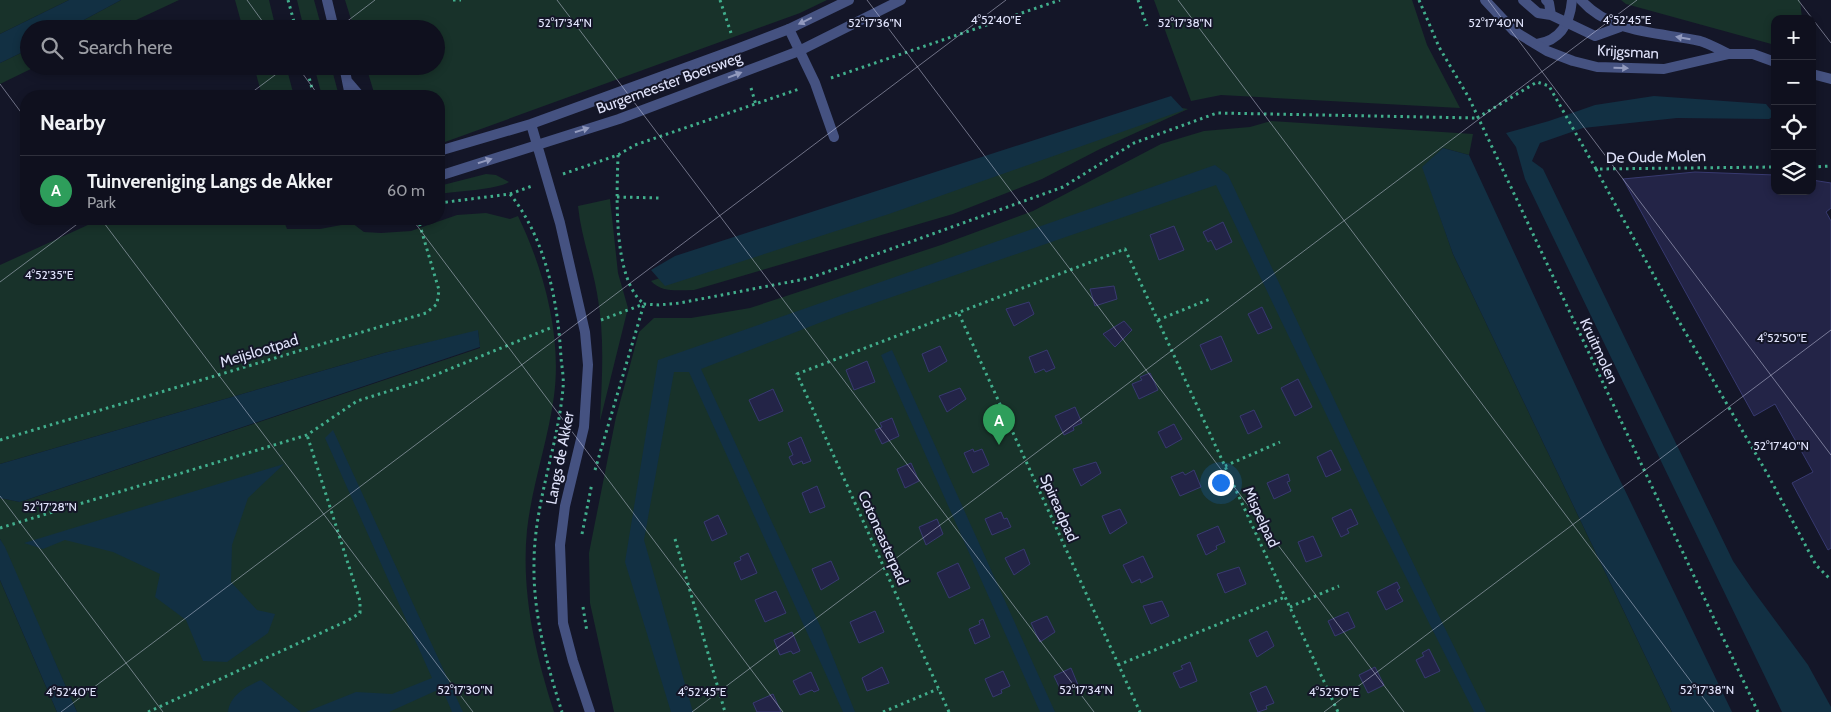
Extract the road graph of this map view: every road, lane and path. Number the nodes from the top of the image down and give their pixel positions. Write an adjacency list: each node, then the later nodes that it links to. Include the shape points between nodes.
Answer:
1 (288, 0): 16 (path)
2 (327, 0): 17 (street)
3 (453, 0): 4 (path)
4 (461, 0)
5 (849, 0): 21 (street, Burgemeester Boersweg, one-way to 21)
6 (902, 0): 23 (street, Burgemeester Boersweg)
7 (1060, 0): 31 (path)
8 (1138, 0): 19 (path)
9 (1419, 0): 35 (path, Kruitmolen, via 1439,47)
10 (1524, 0): 15 (street, Krijgsman, via 1538,14)
11 (1546, 0): 15 (street)
12 (1572, 0): 18 (street)
13 (1581, 0): 20 (street, Krijgsman, via 1588,8)
14 (1491, 3): 22 (street, Krijgsman, via 1514,31)
15 (1551, 15): 18 (street, Krijgsman)
16 (294, 20)
17 (332, 20)
18 (1567, 24): 20 (street, Krijgsman, via 1595,36); 22 (street, via 1554,38)
19 (1147, 26)
20 (1620, 27): 24 (street, Krijgsman, one-way to 20, via 1702,42)
21 (789, 29): 23 (street); 36 (street, Burgemeester Boersweg)
22 (1537, 44): 24 (street, Krijgsman, one-way to 24, via 1573,61 1597,67 1664,69)
23 (799, 51): 31 (street); 38 (street, Burgemeester Boersweg, one-way to 23, via 619,119)
24 (1729, 54): 25 (street, Krijgsman, via 1753,54)
25 (1771, 61)
26 (308, 75): 32 (path)
27 (346, 75): 30 (street)
28 (1816, 75): 29 (street)
29 (1831, 79)
30 (348, 82): 33 (street); 34 (street)
31 (815, 83): 37 (street); 45 (path, via 635,146 618,155)
32 (312, 90)
33 (349, 90)
34 (355, 90)
35 (1477, 118): 43 (path, De Oude Molen, via 1537,82 1549,86); 50 (path, via 1217,113 1134,143 1063,187 810,278 680,304); 78 (path, Kruitmolen)
36 (531, 124): 38 (street, Langs de Akker); 39 (street, Burgemeester Boersweg)
37 (834, 137)
38 (536, 144): 44 (street, Burgemeester Boersweg, one-way to 38); 72 (street, Langs de Akker, via 560,223 585,332 588,365 584,427 564,506 560,545 564,623)
39 (445, 149)
40 (1816, 166): 41 (path)
41 (1831, 166)
42 (1771, 167): 43 (path, De Oude Molen)
43 (1596, 169): 62 (path, via 1816,565)
44 (445, 174)
45 (617, 197): 46 (path); 50 (path, via 618,240 632,292)
46 (661, 198)
47 (445, 202): 71 (path, via 510,194 535,234 553,292 560,326 563,387 536,521 534,565 537,609)
48 (420, 225): 56 (path, Meijslootpad, via 439,290 437,304 426,313)
49 (1210, 299): 52 (path)
50 (644, 304): 53 (path); 60 (path, via 593,477)
51 (959, 314): 52 (path, Mispelpad, via 1125,248); 68 (path, Spireadpad); 69 (path, Cotoneasterpad, via 797,374)
52 (1158, 320): 58 (path, Mispelpad)
53 (598, 321)
54 (550, 328): 55 (path, via 418,382 358,402)
55 (307, 435): 59 (path); 70 (path, via 360,601 360,613)
56 (0, 440)
57 (1280, 442): 58 (path)
58 (1225, 466): 64 (path, Mispelpad)
59 (0, 528)
60 (582, 535)
61 (675, 539): 73 (path)
62 (1831, 580)
63 (1339, 586): 66 (path)
64 (1285, 597): 66 (path, Mispelpad); 68 (path)
65 (582, 599): 67 (path)
66 (1290, 607): 77 (path, Mispelpad)
67 (587, 635)
68 (1118, 666): 76 (path, Spireadpad)
69 (938, 689): 74 (path); 75 (path, Cotoneasterpad)
70 (148, 712)
71 (562, 712)
72 (590, 712)
73 (725, 712)
74 (883, 712)
75 (949, 712)
76 (1140, 712)
77 (1338, 712)
78 (1758, 712)

